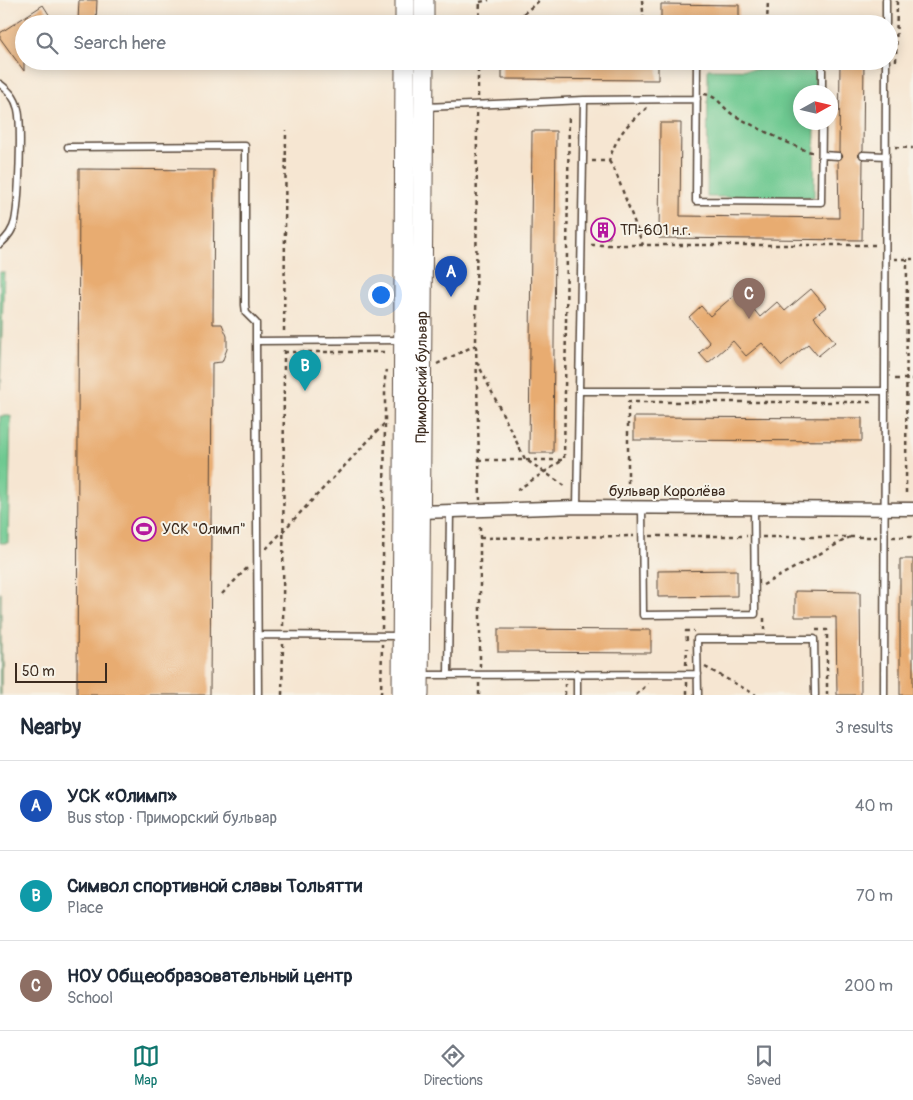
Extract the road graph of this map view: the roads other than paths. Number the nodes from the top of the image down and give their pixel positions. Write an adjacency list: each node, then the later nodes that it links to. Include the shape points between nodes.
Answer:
1 (403, 0): 4 (main road)
2 (886, 0): 6 (lane)
3 (425, 1): 5 (main road)
4 (404, 15)
5 (424, 15)
6 (886, 15)
7 (405, 70): 24 (main road)
8 (424, 70): 16 (main road, Приморский бульвар)
9 (697, 70): 14 (lane)
10 (822, 70): 13 (lane)
11 (886, 70): 22 (lane)
12 (0, 84): 23 (lane, via 14,99 19,122 18,205 10,232)
13 (822, 85)
14 (697, 96): 15 (lane); 19 (lane, via 696,201 822,202)
15 (584, 100): 16 (lane); 26 (lane)
16 (424, 107): 34 (main road, Приморский бульвар)
17 (822, 130): 19 (lane)
18 (68, 147): 25 (lane, via 245,146 245,305 246,313 256,323)
19 (822, 154): 21 (lane)
20 (863, 155): 22 (lane)
21 (838, 156)
22 (886, 156): 27 (lane)
23 (0, 244)
24 (405, 340): 25 (lane); 36 (main road)
25 (256, 341): 35 (lane)
26 (579, 391): 27 (lane); 28 (lane)
27 (886, 391): 31 (lane)
28 (577, 507): 29 (street, бульвар Королёва); 33 (street, бульвар Королёва)
29 (642, 507): 30 (street, бульвар Королёва); 30 (lane, via 643,615 755,614)
30 (754, 508): 31 (street, бульвар Королёва)
31 (885, 509): 32 (street, бульвар Королёва); 47 (lane)
32 (913, 509)
33 (450, 511): 34 (street, бульвар Королёва); 40 (lane)
34 (420, 512): 36 (main road, Приморский бульвар)
35 (258, 635): 36 (lane); 41 (lane)
36 (411, 636): 39 (main road, Приморский бульвар); 42 (main road)
37 (698, 670): 38 (lane); 45 (lane); 46 (lane, via 697,639 814,639)
38 (577, 673): 40 (lane); 44 (lane)
39 (419, 675): 40 (lane); 43 (main road, Приморский бульвар)
40 (448, 675)
41 (258, 695)
42 (402, 695)
43 (419, 695)
44 (577, 695)
45 (698, 695)
46 (815, 695)
47 (884, 695)

